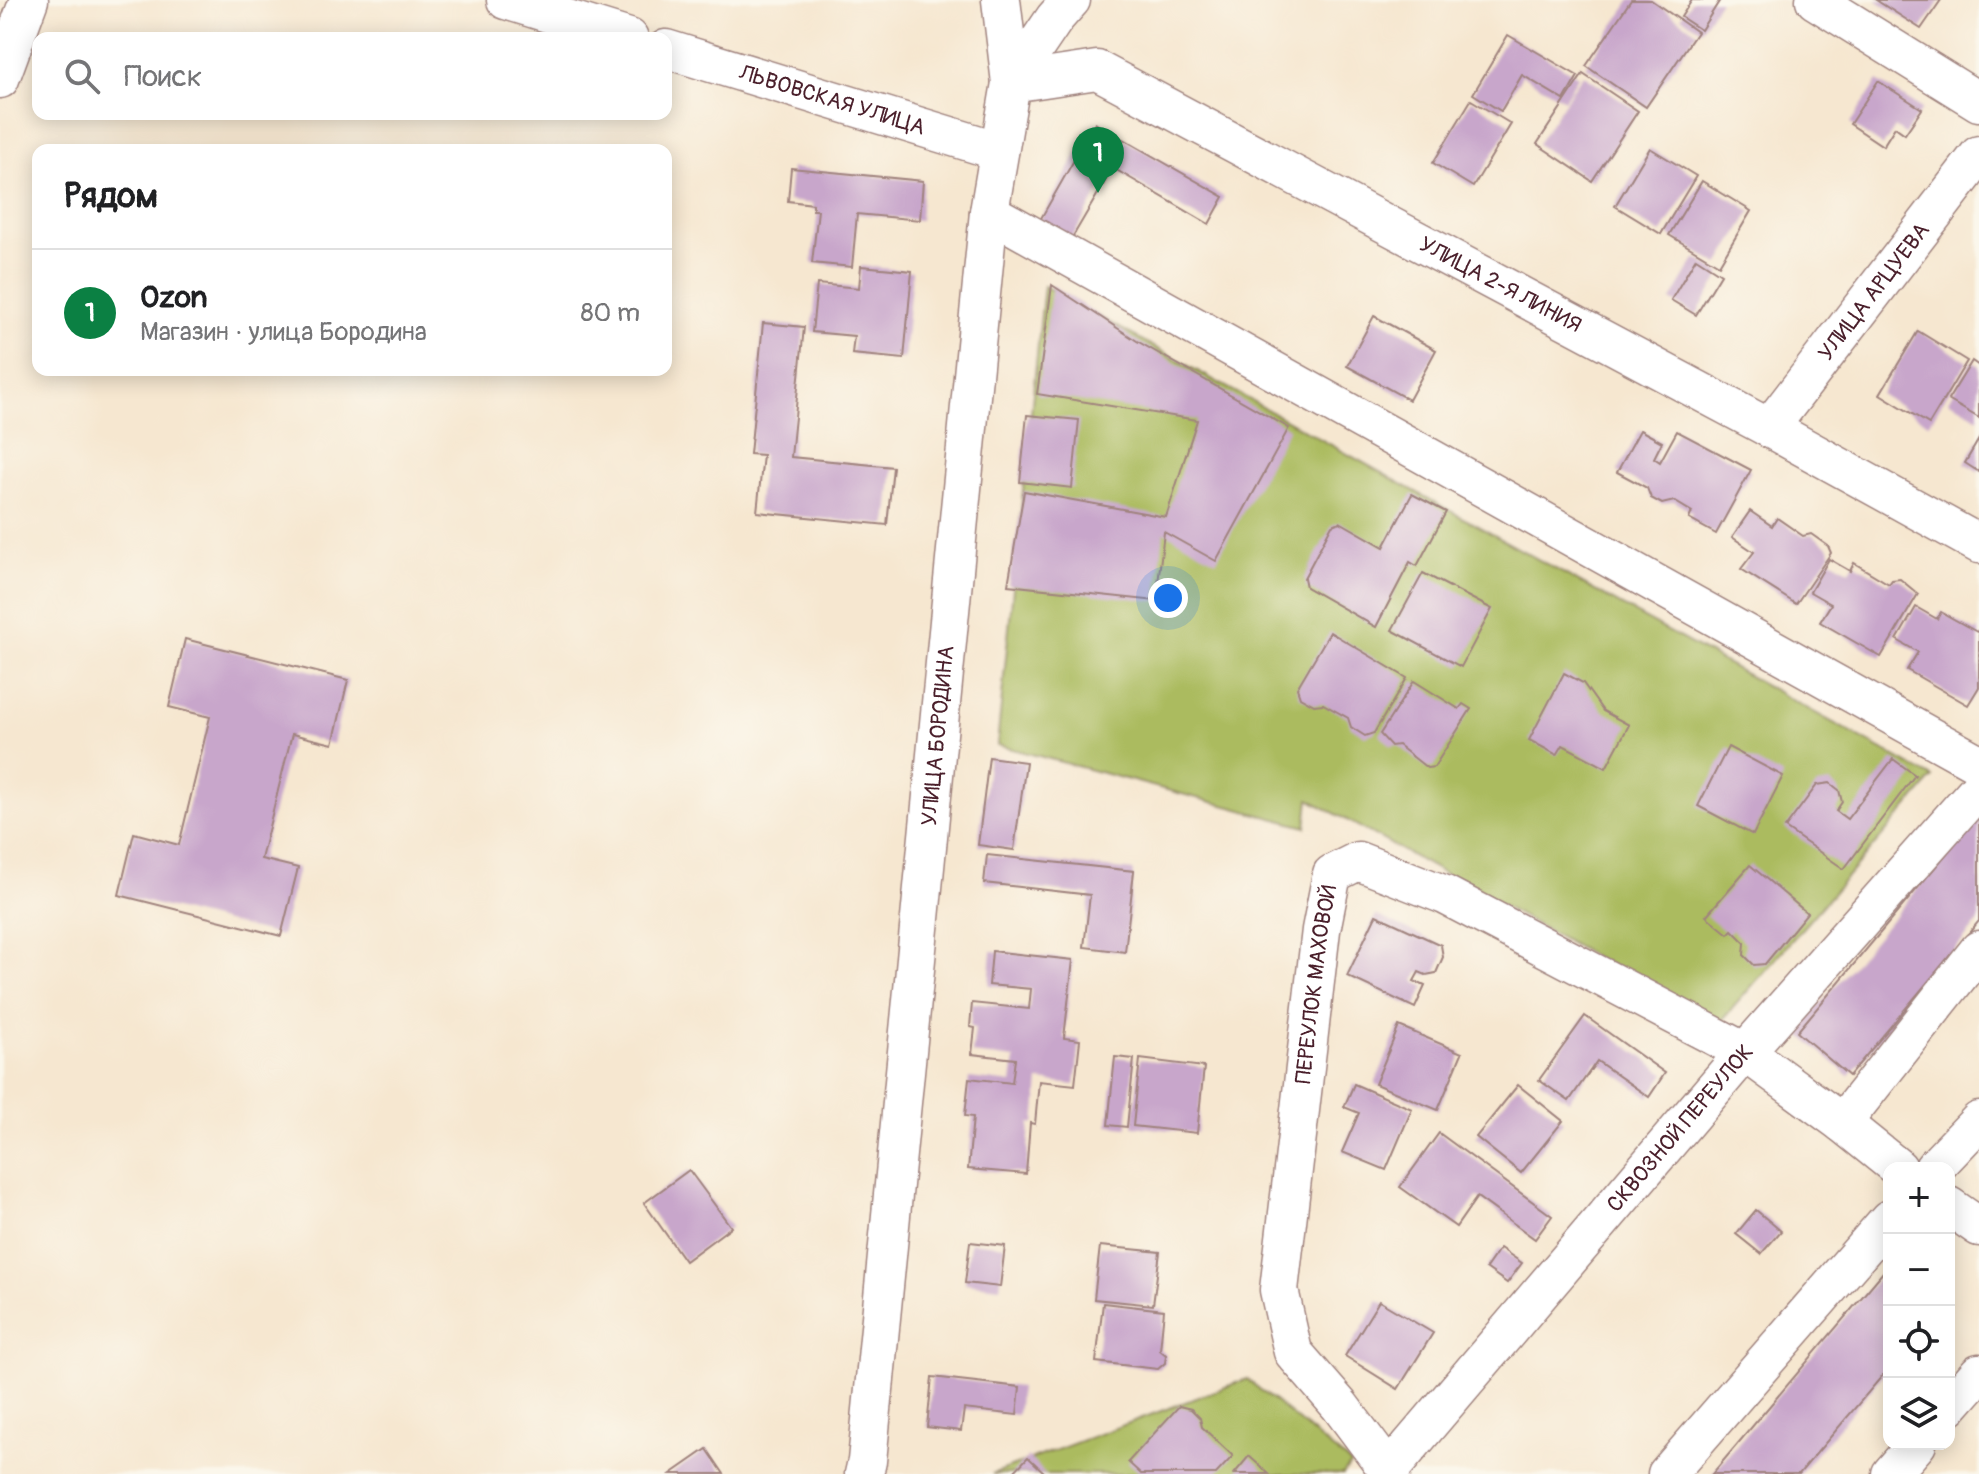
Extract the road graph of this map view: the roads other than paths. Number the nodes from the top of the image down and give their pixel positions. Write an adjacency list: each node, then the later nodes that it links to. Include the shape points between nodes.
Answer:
1 (29, 0): 9 (street)
2 (506, 0): 6 (street)
3 (1001, 0): 10 (street, УЛИЦА БОРОДИНА)
4 (1815, 0): 11 (street)
5 (1054, 6): 8 (street); 10 (street)
6 (610, 32)
7 (672, 51): 12 (street, ЛЬВОВСКАЯ УЛИЦА)
8 (1097, 70): 10 (street); 15 (street, УЛИЦА 2-Я ЛИНИЯ)
9 (0, 79)
10 (1011, 83): 12 (street, УЛИЦА БОРОДИНА)
11 (1979, 102)
12 (999, 151): 14 (street, УЛИЦА БОРОДИНА)
13 (1979, 155): 15 (street, УЛИЦА АРЦУЕВА)
14 (989, 212): 17 (street); 32 (street, УЛИЦА БОРОДИНА)
15 (1769, 428): 16 (street, УЛИЦА 2-Я ЛИНИЯ)
16 (1979, 544)
17 (1979, 764)
18 (1979, 788): 20 (street, СКВОЗНОЙ ПЕРЕУЛОК)
19 (1979, 950): 22 (street)
20 (1745, 1052): 22 (street); 31 (street, СКВОЗНОЙ ПЕРЕУЛОК); 31 (street, ПЕРЕУЛОК МАХОВОЙ, via 1445,895 1358,861 1332,874 1279,1290 1293,1352)
21 (1979, 1121): 24 (street)
22 (1842, 1123): 23 (street)
23 (1891, 1162)
24 (1940, 1162)
25 (1955, 1210): 27 (street)
26 (1883, 1226): 33 (street)
27 (1979, 1227)
28 (1979, 1373): 29 (street)
29 (1955, 1400)
30 (1912, 1450): 34 (street)
31 (1389, 1473)
32 (864, 1474)
33 (1667, 1474)
34 (1891, 1474)

